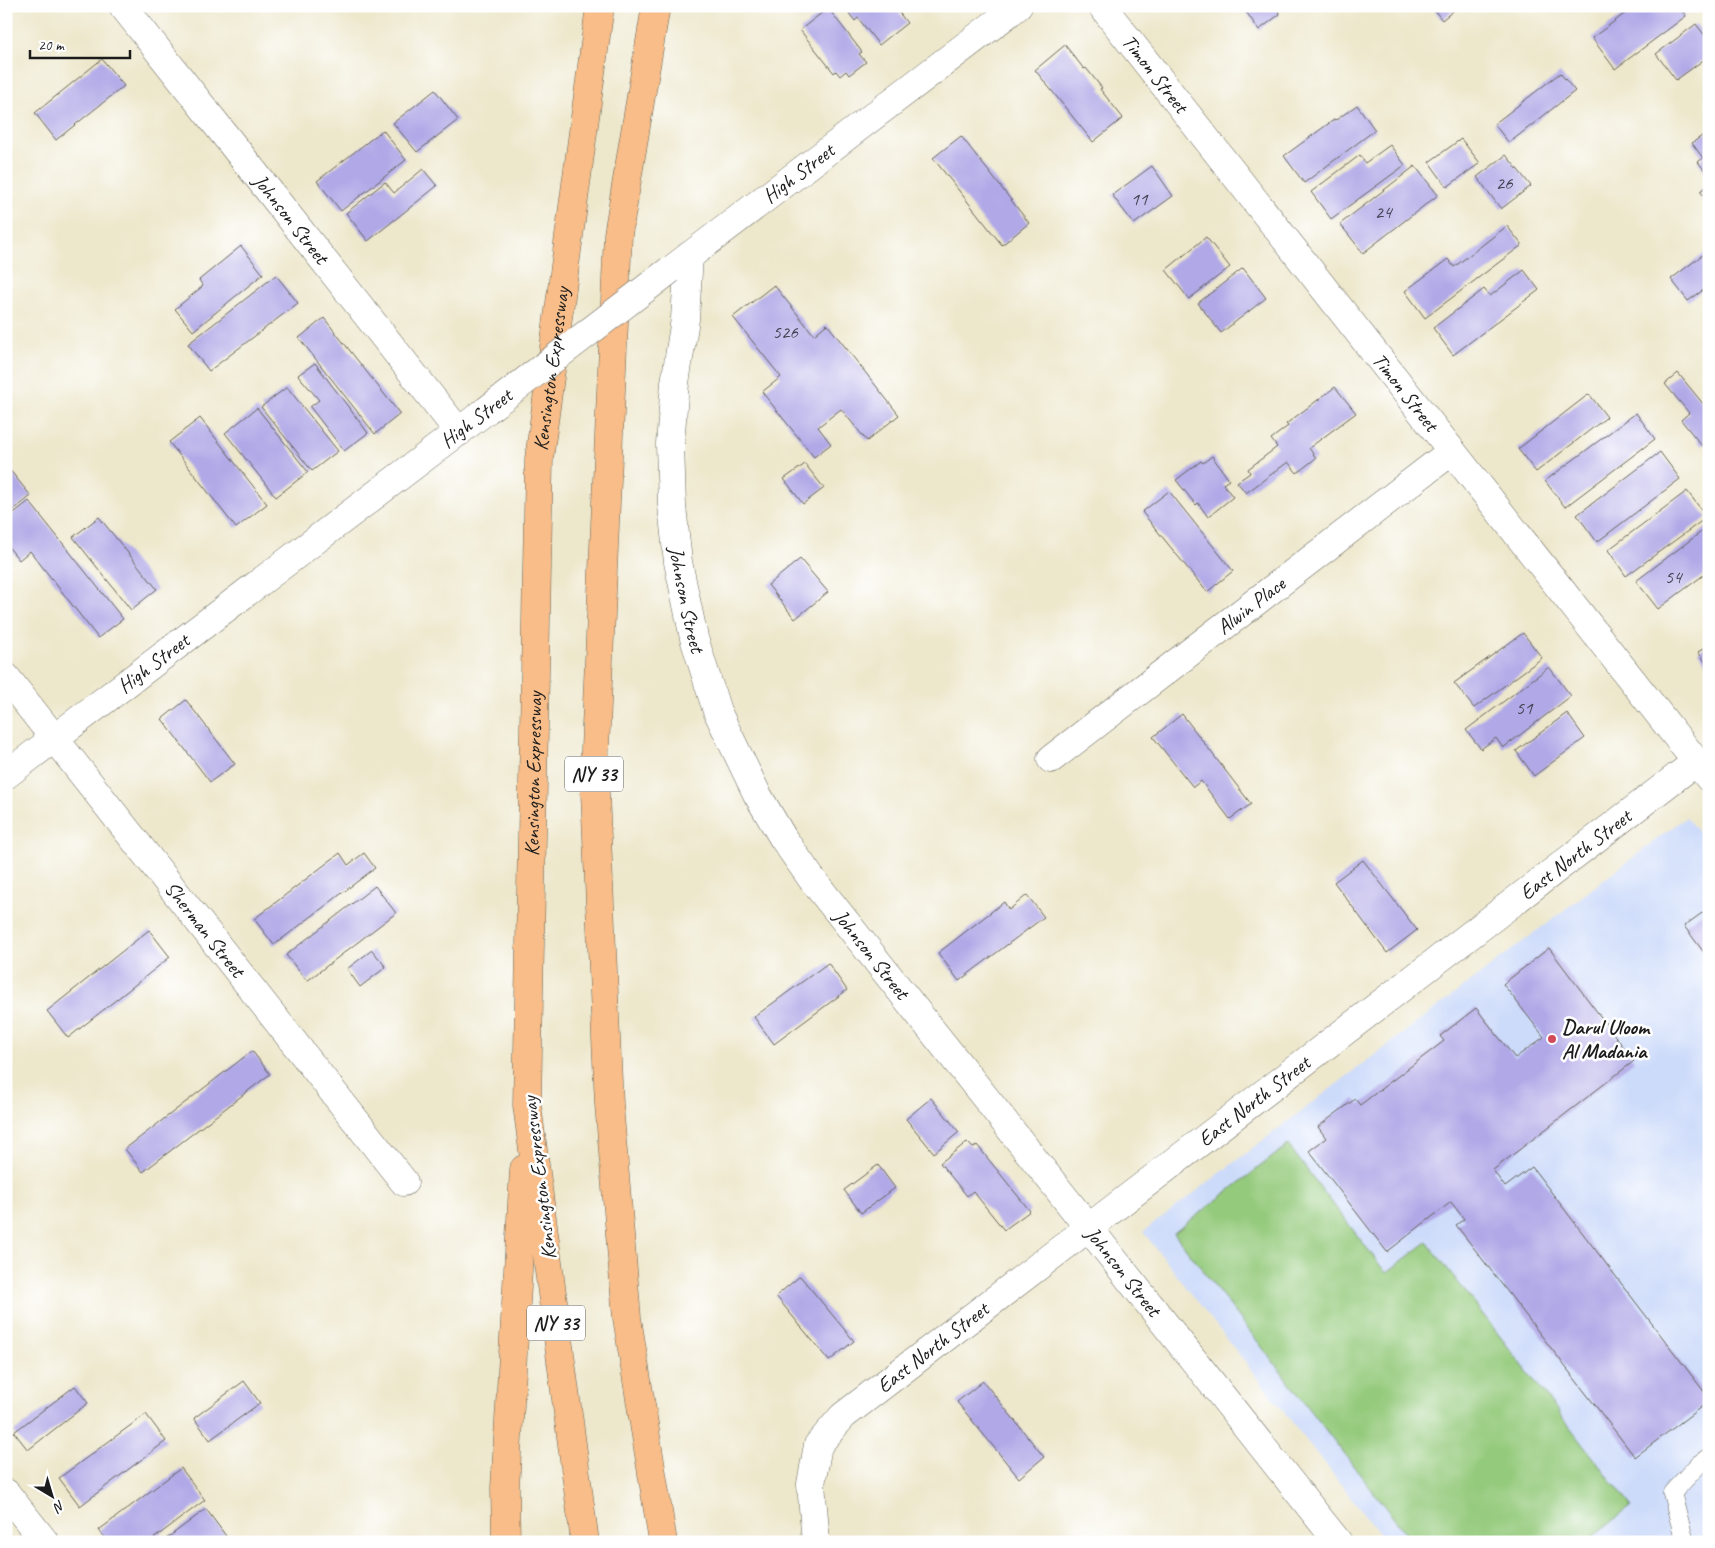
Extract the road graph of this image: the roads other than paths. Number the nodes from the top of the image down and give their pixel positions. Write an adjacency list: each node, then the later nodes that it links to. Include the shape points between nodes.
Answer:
1 (123, 6): 7 (street, Johnson Street)
2 (600, 6): 14 (highway, Kensington Expressway / NY 33, via 539,459)
3 (656, 6): 19 (highway, NY 33, via 618,234 594,772 609,1104 626,1308)
4 (1018, 6): 6 (street, High Street)
5 (1102, 6): 8 (street, Timon Street)
6 (680, 263): 7 (street, High Street, bridge); 16 (street, Johnson Street, via 685,318 670,444 672,506 678,562 694,638 717,711 757,794 811,878)
7 (458, 432): 10 (street, High Street)
8 (1452, 451): 11 (street, Alwin Place); 12 (street, Timon Street)
9 (6, 677): 10 (street, Sherman Street)
10 (55, 738): 13 (street, High Street); 15 (street, Sherman Street)
11 (1051, 759)
12 (1702, 770): 16 (street, East North Street)
13 (6, 775)
14 (527, 1105): 21 (highway, via 505,1488); 22 (highway, Kensington Expressway / NY 33)
15 (404, 1182)
16 (1087, 1227): 23 (street, East North Street, via 842,1416 818,1445 811,1484); 24 (street, Johnson Street)
17 (1709, 1457): 25 (lane, via 1672,1493)
18 (6, 1493): 20 (street)
19 (664, 1536)
20 (44, 1542)
21 (506, 1542)
22 (585, 1542)
23 (816, 1542)
24 (1338, 1542)
25 (1685, 1542)

